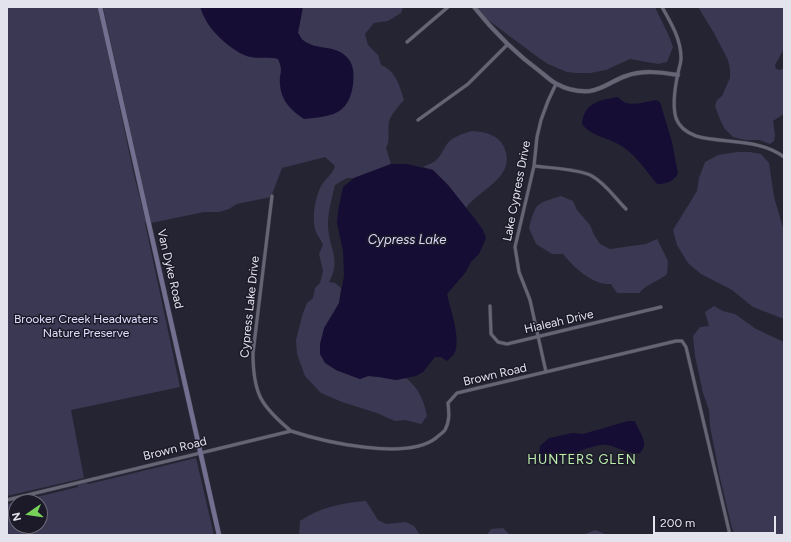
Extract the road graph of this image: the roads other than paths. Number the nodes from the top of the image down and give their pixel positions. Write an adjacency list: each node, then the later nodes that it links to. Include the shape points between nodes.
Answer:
1 (100, 7): 19 (main road, Van Dyke Road)
2 (448, 7): 5 (street)
3 (474, 7): 6 (street)
4 (662, 7): 7 (street, via 680,42 681,59)
5 (407, 42)
6 (508, 45): 8 (street); 9 (street, via 468,84)
7 (678, 74): 8 (street, via 639,72 588,91 572,90); 10 (street, via 674,111 683,129 695,136 755,144)
8 (556, 84): 11 (street, Lake Cypress Drive, via 541,120)
9 (418, 120)
10 (784, 157)
11 (534, 166): 13 (street, via 591,175); 16 (street, Lake Cypress Drive, via 515,247 519,272 530,300)
12 (272, 196): 18 (street, Cypress Lake Drive, via 253,370 260,399)
13 (626, 209)
14 (490, 306): 16 (street, Hialeah Drive, via 491,334 498,342 507,344)
15 (661, 307): 16 (street, Hialeah Drive)
16 (538, 336): 17 (street, Lake Cypress Drive)
17 (546, 372): 18 (street, Brown Road, via 457,393 448,403 448,421 444,431 432,441 415,447 378,449 313,438); 22 (street, Brown Road, via 682,341 686,347)
18 (291, 431): 19 (street, Brown Road)
19 (201, 452): 20 (street, Brown Road); 21 (main road, Van Dyke Road)
20 (7, 500)
21 (219, 535)
22 (730, 535)

